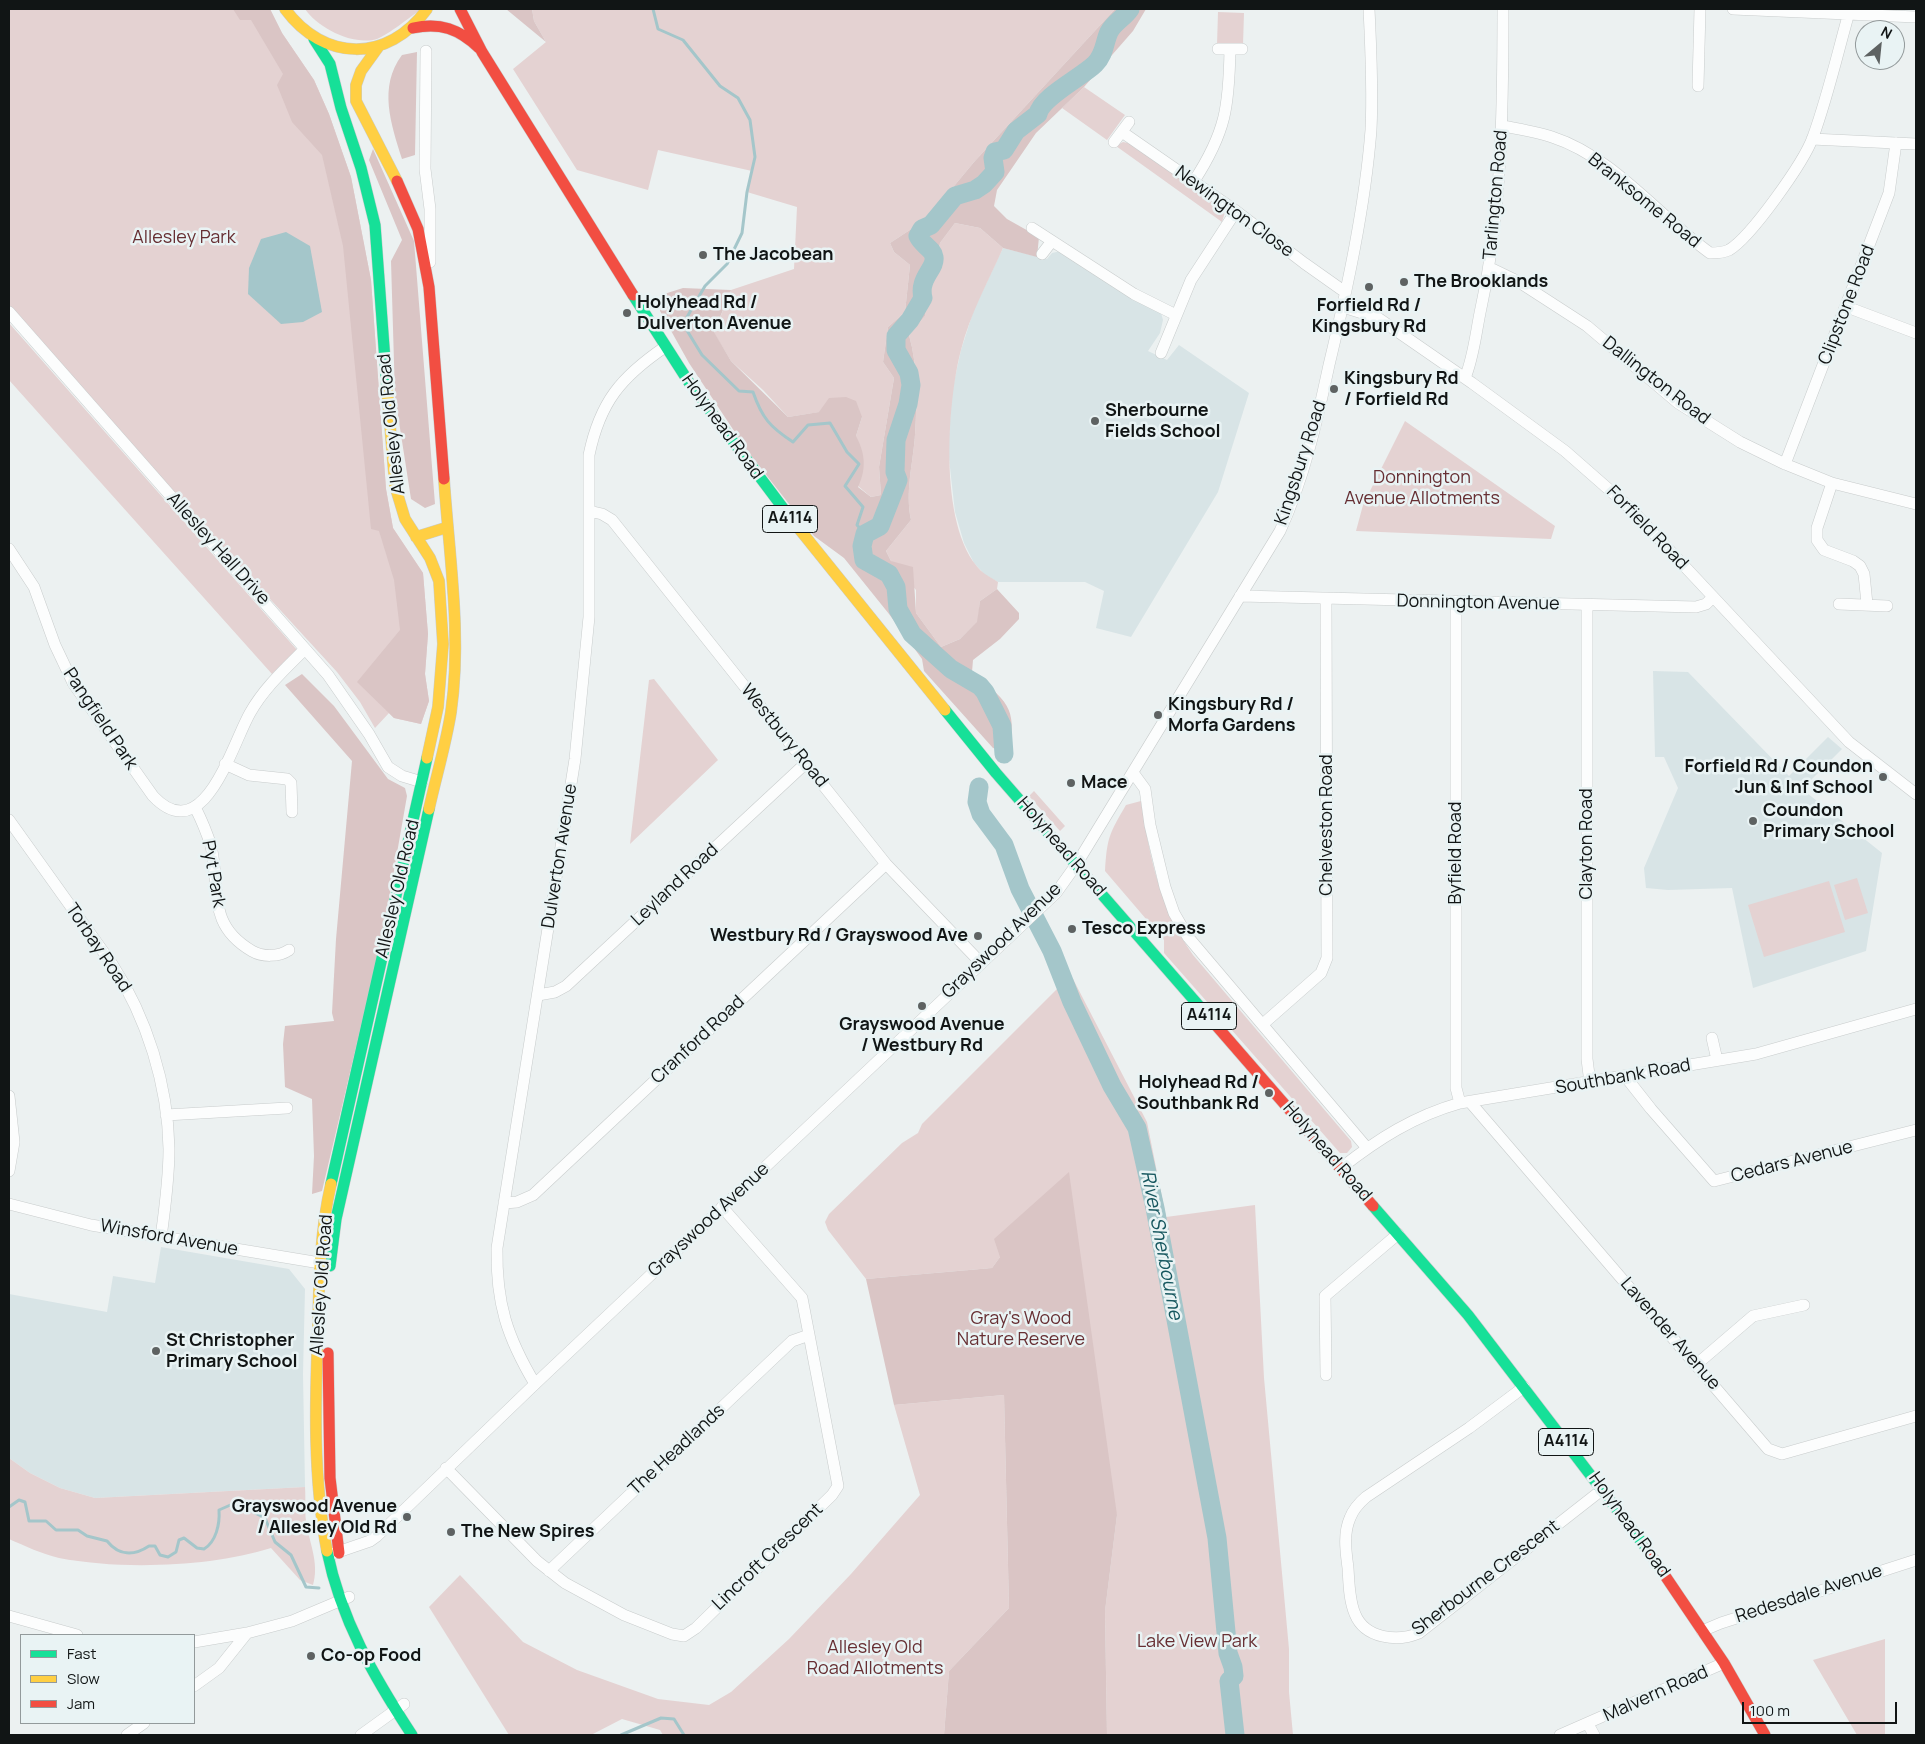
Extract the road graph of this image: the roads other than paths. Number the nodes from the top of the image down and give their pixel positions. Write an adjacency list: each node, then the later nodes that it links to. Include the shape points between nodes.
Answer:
1 (285, 9): 11 (main road)
2 (427, 9): 10 (main road)
3 (460, 9): 17 (main road, Holyhead Road / A4114)
4 (1369, 9): 31 (street, Kingsbury Road, via 1371,130)
5 (1503, 9): 19 (street, Tarlington Road)
6 (1700, 9): 18 (street)
7 (1733, 9): 8 (street)
8 (1850, 12): 9 (street); 20 (street, Branksome Road)
9 (1916, 17)
10 (413, 28): 12 (main road); 17 (main road, Holyhead Road, via 444,25 460,32)
11 (314, 39): 12 (main road, via 344,49); 45 (main road, Allesley Old Road, via 330,64 375,225 395,486 405,519)
12 (379, 46): 30 (main road, Allesley Old Road, via 359,73 356,101 408,202 418,229)
13 (1218, 49): 14 (street)
14 (1230, 49): 15 (street); 24 (street, via 1229,94 1223,125 1211,156)
15 (1242, 49)
16 (426, 51): 30 (street, Allesley Old Road, via 425,169 430,209)
17 (482, 52): 37 (main road, Holyhead Road / A4114)
18 (1698, 86)
19 (1503, 126): 20 (street, Branksome Road, via 1553,137 1589,155 1703,248 1718,254 1748,234); 29 (street, Tarlington Road)
20 (1812, 139): 22 (street)
21 (1114, 142): 24 (street, Newington Close, via 1126,127)
22 (1896, 143): 23 (street); 33 (street, Clipstone Road, via 1889,192)
23 (1916, 144)
24 (1194, 181): 25 (street, Newington Close)
25 (1236, 211): 31 (street, Newington Close); 35 (street, via 1192,280)
26 (1032, 228): 27 (street)
27 (1052, 241): 28 (street); 35 (street, via 1134,294)
28 (1042, 254)
29 (1490, 268): 39 (street, Tarlington Road); 40 (street, Dallington Road, via 1519,282 1587,326 1678,403 1740,442)
30 (430, 287): 44 (main road, Allesley Old Road)
31 (1345, 292): 32 (street, Kingsbury Road)
32 (1343, 307): 39 (street, Forfield Road, via 1378,318); 47 (street, Kingsbury Road, via 1318,413 1292,501 1280,531)
33 (1847, 307): 36 (street); 40 (street, Clipstone Road)
34 (9, 312): 55 (street, Allesley Hall Drive)
35 (1176, 315): 38 (street)
36 (1916, 333)
37 (665, 346): 43 (street, Dulverton Avenue, via 628,375 604,408 589,455); 65 (main road, Holyhead Road / A4114, via 752,469 983,758)
38 (1161, 353)
39 (1465, 378): 48 (street, Forfield Road, via 1598,478)
40 (1785, 464): 41 (street, Dallington Road)
41 (1832, 482): 42 (street, Dallington Road); 52 (street, via 1817,528 1817,540 1824,550 1860,566)
42 (1916, 504)
43 (589, 511): 56 (street, Westbury Road, via 612,520); 68 (street, Dulverton Avenue, via 589,618 582,699)
44 (448, 527): 45 (main road); 71 (main road, Allesley Old Road, via 455,655 451,712)
45 (416, 537): 59 (main road, Allesley Old Road, via 430,558 438,581 443,644 438,707)
46 (9, 549): 61 (street, Pangfield Park, via 34,587 73,683 113,741 158,802 173,810)
47 (1240, 596): 49 (street, Donnington Avenue); 58 (street, Kingsbury Road)
48 (1713, 597): 53 (street, Donnington Avenue, via 1696,607); 60 (street, Forfield Road, via 1849,742)
49 (1326, 599): 50 (street, Donnington Avenue); 72 (street, Chelveston Road, via 1327,958 1321,973)
50 (1456, 602): 53 (street, Donnington Avenue); 78 (street, Byfield Road, via 1456,1088)
51 (1839, 604): 52 (street)
52 (1867, 604): 54 (street)
53 (1587, 605): 76 (street, Clayton Road, via 1587,1059)
54 (1887, 606)
55 (305, 649): 57 (street, via 261,696); 59 (street, Allesley Hall Drive, via 346,698 388,767 402,776)
56 (806, 763): 64 (street, Westbury Road); 68 (street, Leyland Road, via 566,986)
57 (225, 764): 61 (street, via 210,795); 62 (street, via 249,775 287,779 291,783)
58 (1134, 774): 65 (street, Kingsbury Road); 72 (street, via 1145,789 1158,864 1174,913 1205,959)
59 (422, 782): 69 (main road, Allesley Old Road)
60 (1916, 794)
61 (195, 807): 66 (street, Pyt Park, via 211,848 218,910 227,931 257,955 280,954)
62 (292, 812)
63 (9, 820): 80 (street, Torbay Road, via 123,981 149,1040)
64 (886, 864): 67 (street, Westbury Road); 85 (street, Cranford Road, via 533,1195)
65 (1076, 866): 67 (street, Grayswood Avenue, via 1056,893); 83 (main road, Holyhead Road / A4114)
66 (289, 950)
67 (981, 963): 87 (street, Grayswood Avenue)
68 (538, 995): 85 (street, Dulverton Avenue)
69 (371, 1007): 71 (main road); 90 (main road, Allesley Old Road, via 328,1197 322,1235)
70 (1916, 1009): 74 (street, Southbank Road, via 1756,1054)
71 (383, 1010): 90 (main road, Allesley Old Road)
72 (1263, 1024): 82 (street)
73 (1712, 1038): 74 (street)
74 (1717, 1060): 75 (street, Southbank Road)
75 (1625, 1076): 76 (street, Southbank Road); 81 (street, Cedars Avenue, via 1714,1181)
76 (1590, 1083): 78 (street, Southbank Road)
77 (9, 1096): 84 (street, via 14,1142)
78 (1465, 1102): 82 (street, Southbank Road, via 1415,1119); 93 (street, Lavender Avenue)
79 (287, 1108): 80 (street)
80 (166, 1115): 89 (street, Torbay Road, via 168,1171)
81 (1916, 1130)
82 (1367, 1148): 83 (street, Southbank Road)
83 (1341, 1168): 88 (main road, Holyhead Road / A4114)
84 (9, 1171)
85 (504, 1203): 95 (street, Dulverton Avenue, via 497,1248 498,1295 510,1337)
86 (9, 1204): 89 (street, Winsford Avenue, via 92,1225)
87 (722, 1207): 92 (street, Lincroft Crescent, via 798,1292 802,1298); 95 (street, Grayswood Avenue)
88 (1398, 1234): 94 (street, via 1325,1296); 96 (main road, Holyhead Road / A4114, via 1468,1315)
89 (161, 1237): 90 (street, Winsford Avenue)
90 (325, 1264): 100 (main road, Allesley Old Road, via 316,1383 318,1466 322,1514)
91 (1804, 1305): 93 (street, via 1754,1316)
92 (808, 1335): 102 (street, The Headlands, via 792,1341); 102 (street, Lincroft Crescent, via 838,1486 696,1628 684,1636 662,1630 600,1604)
93 (1697, 1364): 97 (street, Lavender Avenue, via 1774,1453 1782,1454)
94 (1326, 1375)
95 (535, 1384): 98 (street, Grayswood Avenue)
96 (1524, 1387): 99 (main road, Holyhead Road / A4114); 99 (street, Sherbourne Crescent, via 1366,1497 1354,1510 1347,1527 1346,1547 1351,1600 1356,1617 1368,1629 1390,1638 1419,1633)
97 (1916, 1416)
98 (446, 1468): 100 (street, Grayswood Avenue, via 370,1542); 102 (street, Lincroft Crescent)
99 (1603, 1490): 105 (main road, Holyhead Road / A4114)
100 (333, 1554): 103 (main road, Allesley Old Road)
101 (1916, 1560): 105 (street, Redesdale Avenue)
102 (549, 1571)
103 (344, 1598): 106 (street, via 292,1621); 111 (main road, Allesley Old Road)
104 (9, 1616): 107 (street)
105 (1702, 1630): 109 (main road, Holyhead Road / A4114)
106 (246, 1633): 108 (street); 110 (street, via 219,1668)
107 (73, 1634)
108 (195, 1642)
109 (1724, 1663): 113 (street, Malvern Road); 120 (main road, Holyhead Road / A4114)
110 (195, 1685)
111 (400, 1707): 115 (street); 116 (main road, Allesley Old Road); 117 (main road, Allesley Old Road)
112 (143, 1724): 114 (street)
113 (1588, 1724): 118 (street, Malvern Road); 119 (street)
114 (127, 1735)
115 (360, 1735)
116 (412, 1735)
117 (423, 1735)
118 (1560, 1735)
119 (1594, 1735)
120 (1765, 1735)

